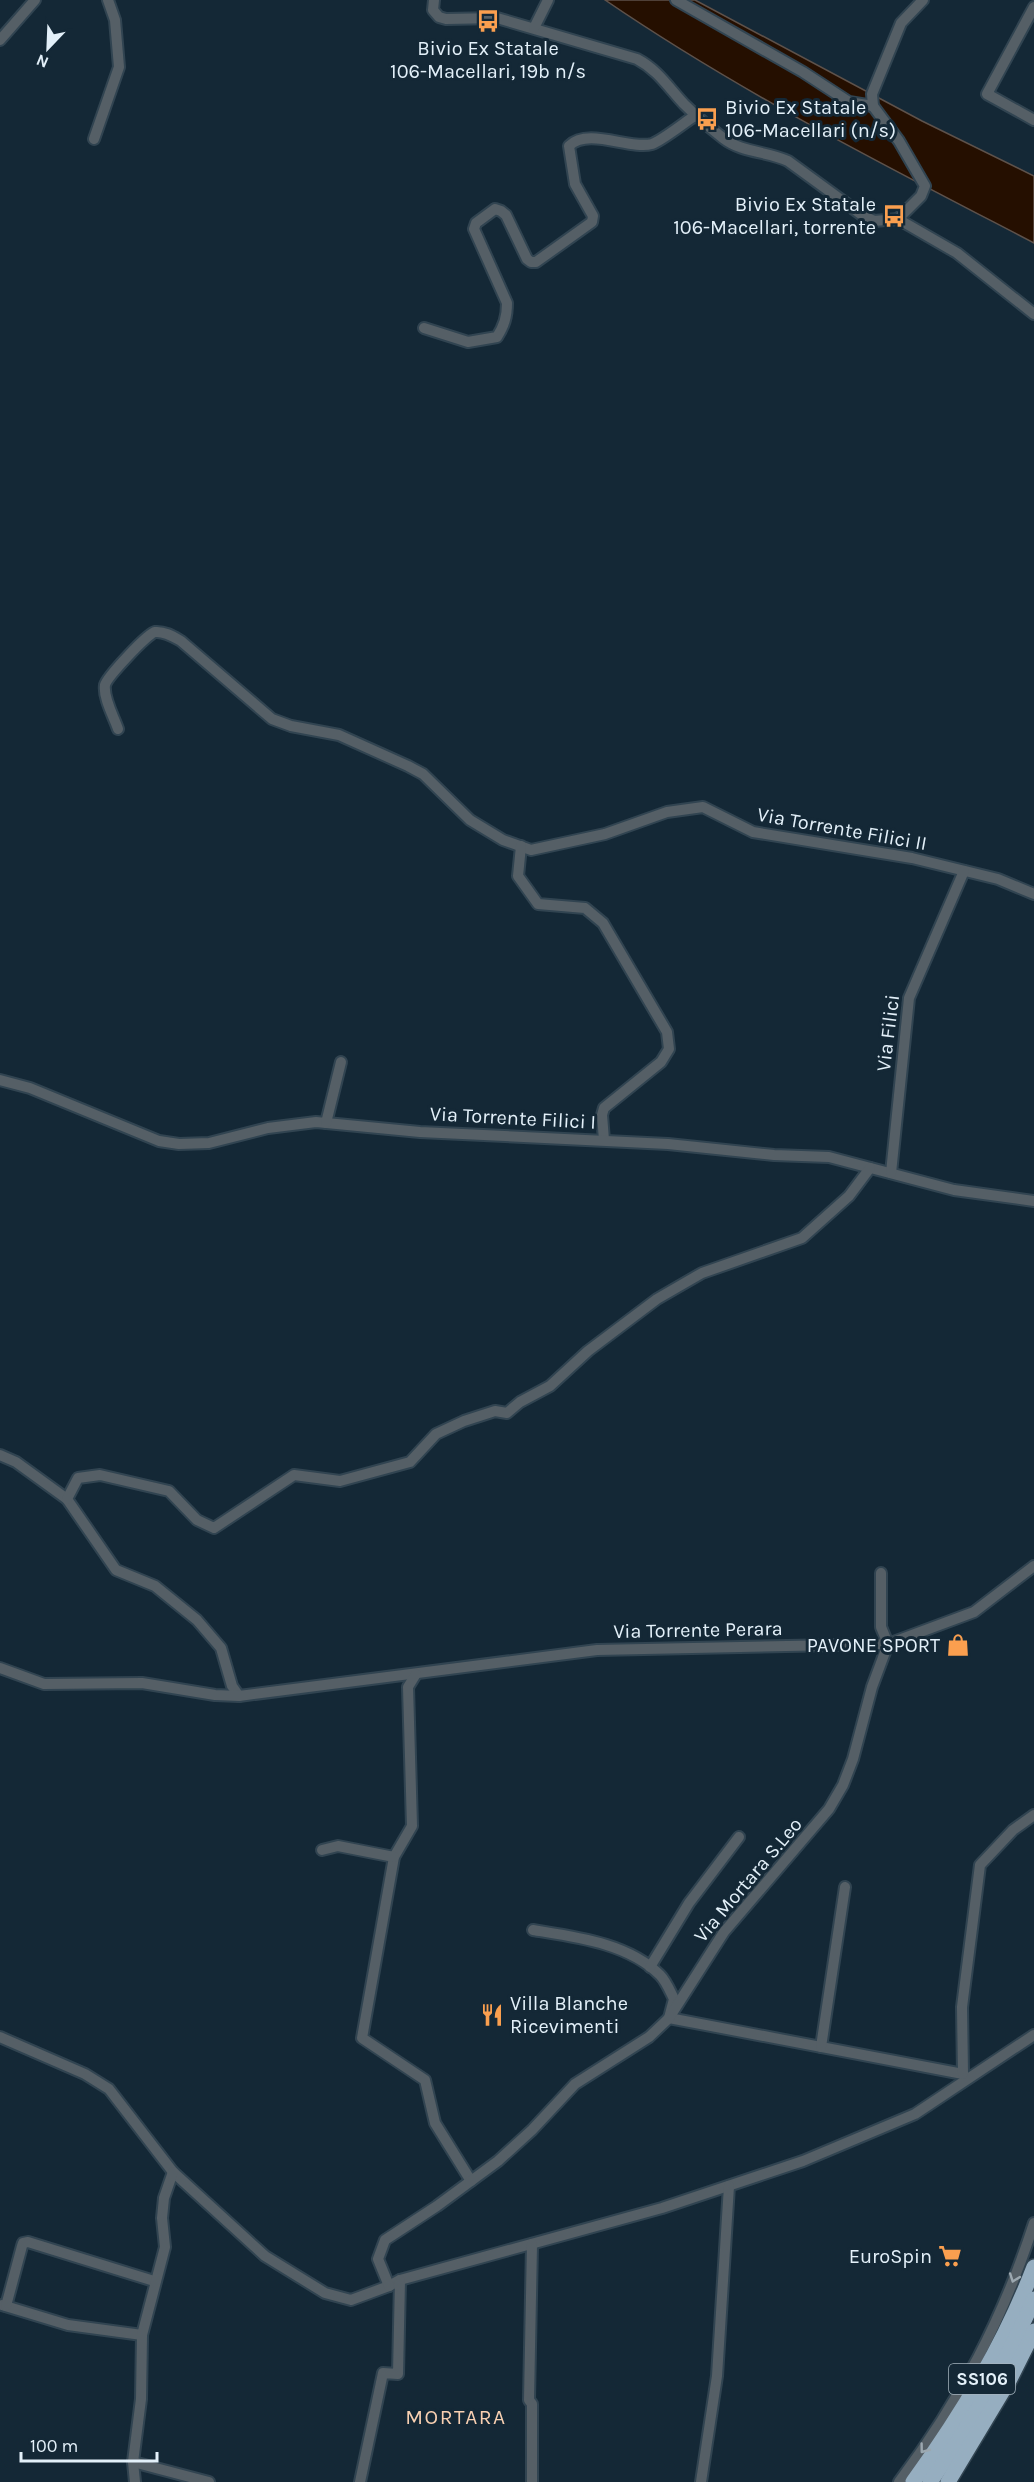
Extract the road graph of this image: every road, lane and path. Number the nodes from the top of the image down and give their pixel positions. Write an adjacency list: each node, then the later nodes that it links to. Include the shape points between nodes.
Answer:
1 (35, 0): 9 (street)
2 (108, 0): 13 (street, via 115,20 119,67)
3 (434, 0): 8 (street, via 433,10 439,17 497,18)
4 (548, 0): 8 (street)
5 (676, 0): 10 (street, via 849,102)
6 (923, 0): 10 (street, via 901,23 872,94)
7 (1034, 7): 12 (street, via 987,94)
8 (534, 28): 11 (street, via 651,66)
9 (1, 36)
10 (873, 106): 14 (street, via 925,186 921,196)
11 (696, 115): 14 (street, via 738,147 788,161 862,215 874,221); 16 (street, via 650,145 603,139 573,141 568,146 575,184 593,216 592,222 531,262 506,215 495,209 474,229 507,303 503,327 497,337 468,342)
12 (1034, 120)
13 (94, 139)
14 (898, 219): 15 (street, via 957,253)
15 (1034, 314)
16 (424, 328)
17 (118, 729): 18 (street, Via Torrente Filici II, via 105,683 146,637 155,632 170,634 272,718 291,726 339,735 408,766 423,774 470,820)
18 (521, 846): 19 (street, Via Torrente Filici II, via 531,850 573,841 667,812 703,807 753,832 912,858); 24 (street, via 518,876 538,904 585,908 603,923 667,1032 669,1049 661,1062 604,1108)
19 (964, 872): 20 (street, Via Torrente Filici II, via 998,879); 26 (street, Via Filici, via 909,998)
20 (1034, 894)
21 (341, 1062): 23 (street)
22 (0, 1080): 23 (street, Via Torrente Filici I, via 30,1088 159,1141 179,1144 209,1143 268,1128)
23 (326, 1123): 24 (street, Via Torrente Filici I)
24 (604, 1140): 25 (street, Via Torrente Filici I, via 829,1157)
25 (870, 1168): 26 (street, Via Torrente Filici I); 29 (street, via 849,1196 802,1238 702,1273 657,1299 588,1351 550,1386 507,1413 495,1411 436,1434 410,1462 340,1481 294,1475 214,1528 197,1520 169,1491 100,1475 78,1478)
26 (891, 1173): 27 (street, Via Torrente Filici I, via 954,1190)
27 (1034, 1201)
28 (0, 1455): 29 (street)
29 (67, 1499): 35 (street, via 116,1570 155,1586 197,1620 221,1648 232,1686)
30 (1034, 1566): 32 (street, Via Torrente Perara, via 974,1612)
31 (881, 1574): 32 (street, via 881,1627)
32 (888, 1644): 34 (street, Via Torrente Perara, via 597,1650); 43 (street, Via Mortara S.Leo, via 853,1759 829,1809 724,1932)
33 (0, 1668): 35 (street, Via Torrente Perara, via 44,1684 142,1683)
34 (416, 1674): 35 (street, Via Torrente Perara); 39 (street, via 408,1686 412,1826)
35 (239, 1696)
36 (1034, 1815): 47 (street, via 1013,1830 980,1865 962,2007)
37 (739, 1838): 42 (street, via 689,1903)
38 (322, 1850): 39 (street, via 338,1846)
39 (394, 1857): 49 (street, via 362,2038 425,2080 435,2123)
40 (845, 1887): 46 (street)
41 (533, 1930): 42 (street, via 634,1954)
42 (650, 1967): 43 (street, via 661,1976 674,1999)
43 (669, 2018): 46 (street); 49 (street, Via Mortara S.Leo, via 649,2037 575,2085 532,2130)
44 (1034, 2035): 47 (street)
45 (0, 2037): 48 (street, via 85,2074 109,2089)
46 (821, 2047): 47 (street)
47 (964, 2077): 50 (street, via 915,2114 803,2161)
48 (173, 2172): 55 (street, via 164,2198 165,2247); 56 (street, via 265,2256 325,2293 351,2300)
49 (471, 2181): 56 (street, Via Mortara S.Leo, via 385,2240 378,2259)
50 (729, 2186): 52 (street); 66 (street, via 717,2376)
51 (1034, 2223): 67 (street, one-way to 67, via 1005,2304 978,2362 933,2437)
52 (532, 2244): 54 (street); 65 (street)
53 (1034, 2267): 68 (highway, SS106, via 987,2369)
54 (400, 2280): 56 (street); 64 (street, via 398,2374 382,2373)
55 (154, 2281): 58 (street, via 28,2242 23,2243); 60 (street)
56 (389, 2286)
57 (1034, 2299): 69 (highway, SS106, via 993,2385)
58 (3, 2305): 60 (street, via 68,2325)
59 (1034, 2331): 70 (highway)
60 (142, 2335): 61 (street, via 141,2399)
61 (133, 2462): 62 (street); 63 (street)
62 (135, 2482)
63 (209, 2482)
64 (360, 2482)
65 (532, 2482)
66 (701, 2482)
67 (899, 2482)
68 (913, 2482)
69 (930, 2482)
70 (948, 2482)

